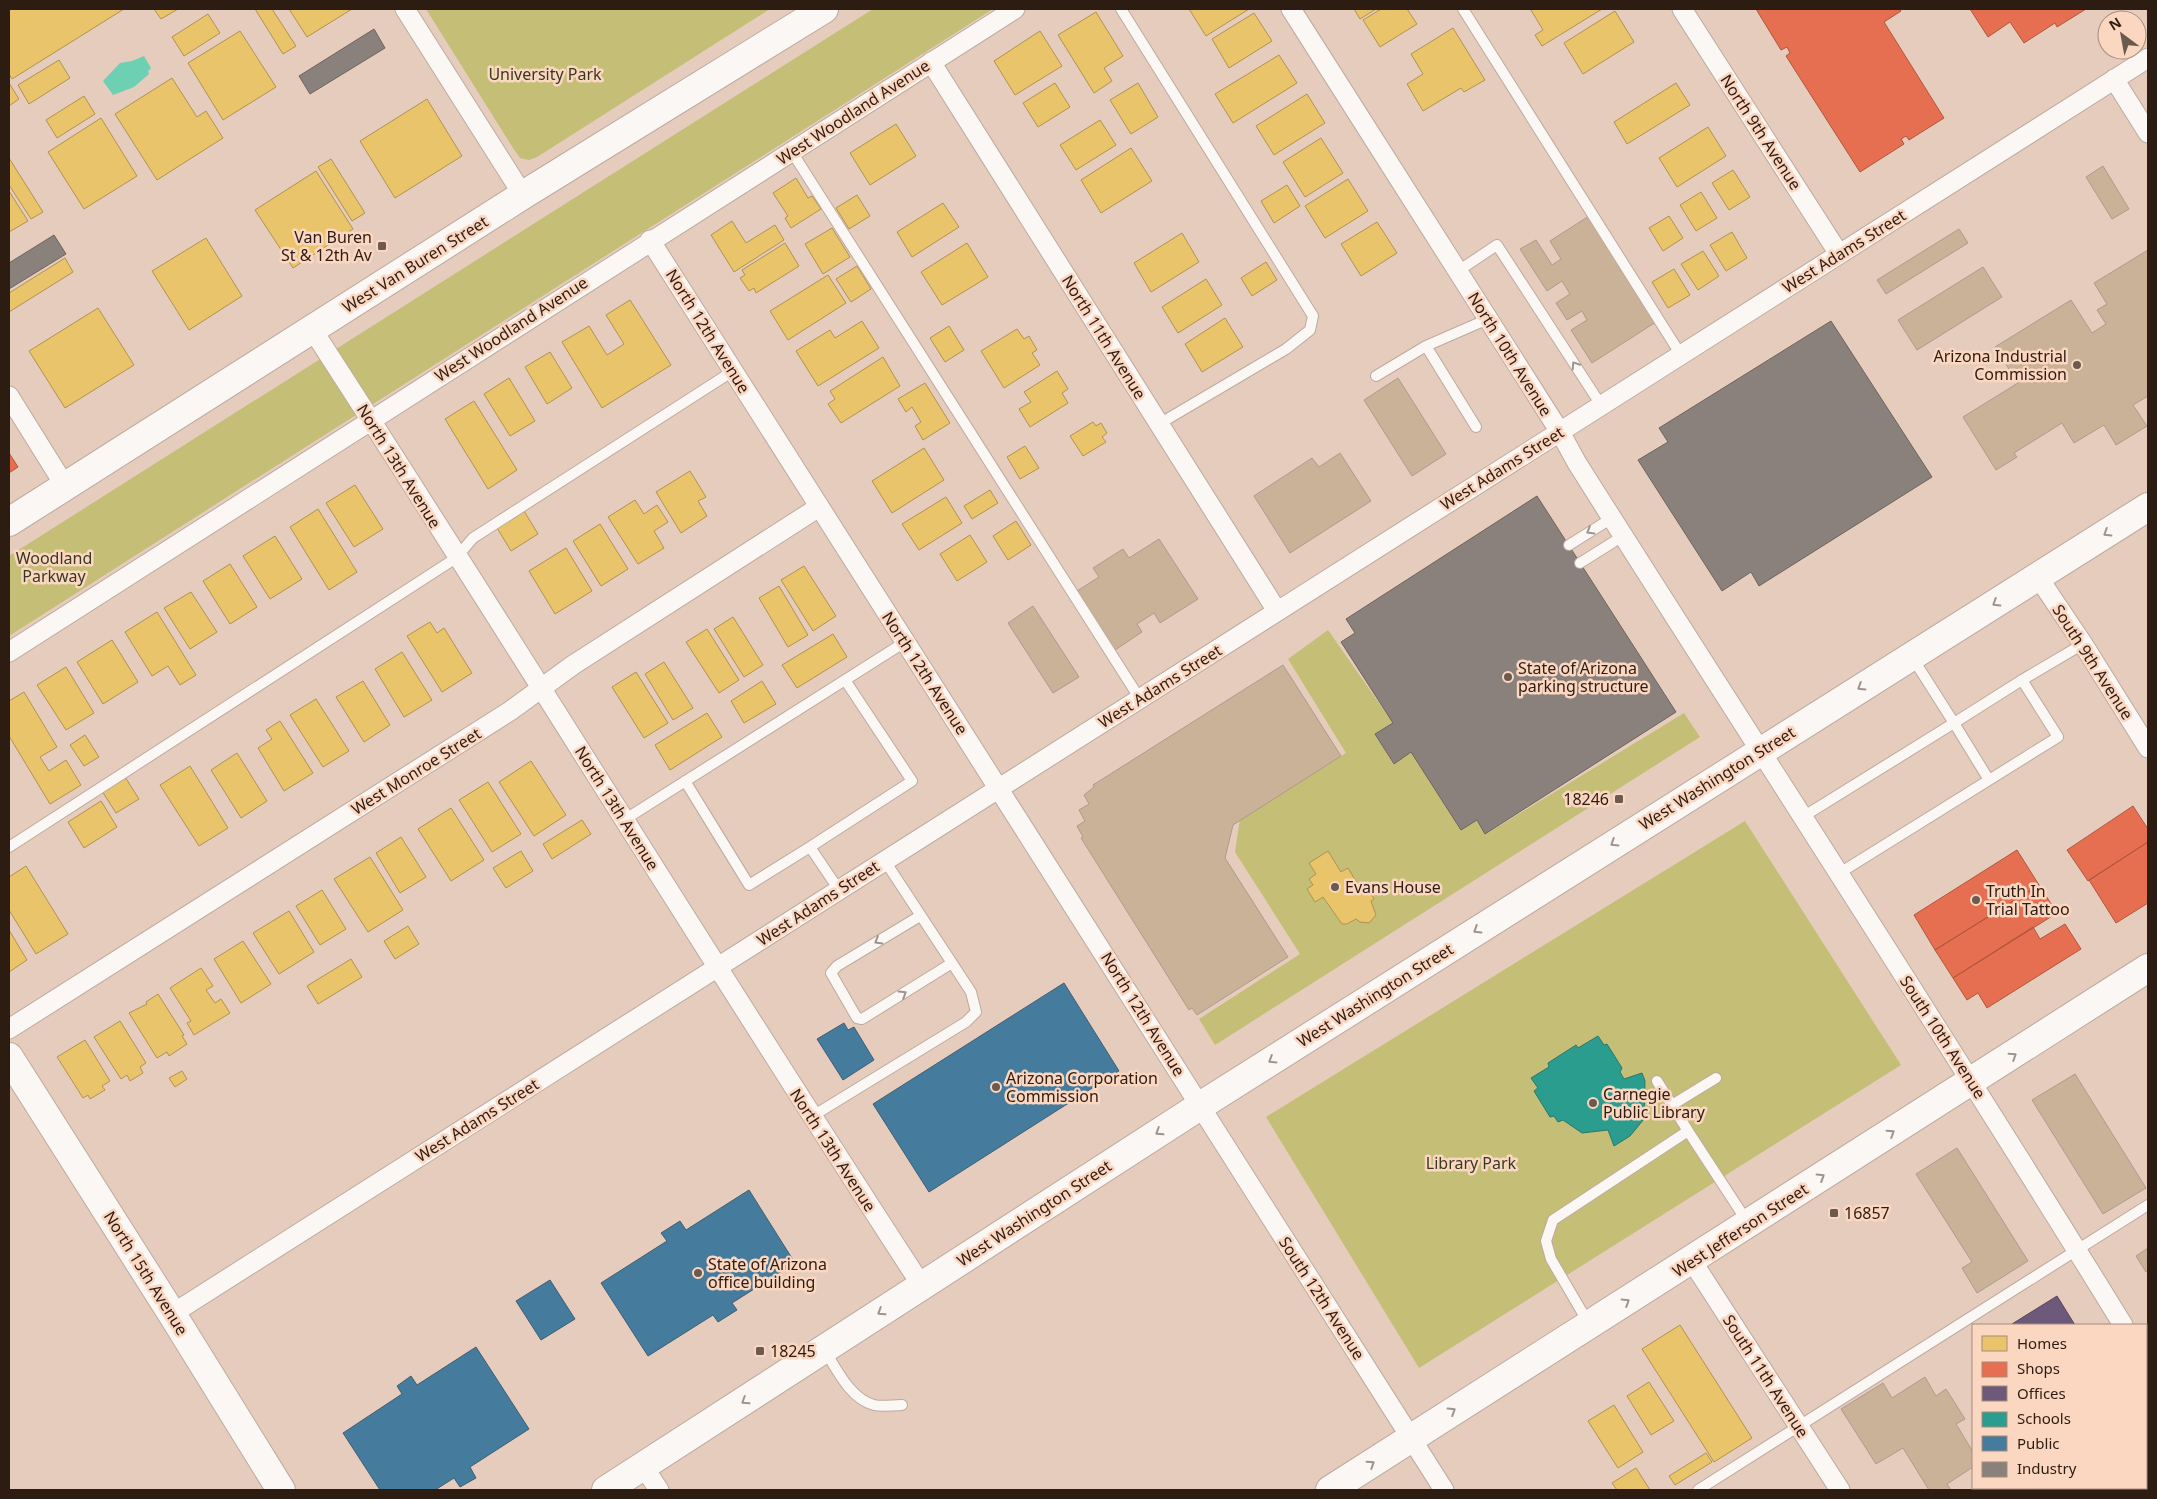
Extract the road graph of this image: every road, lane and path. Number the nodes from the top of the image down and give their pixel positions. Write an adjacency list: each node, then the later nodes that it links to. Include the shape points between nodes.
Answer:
1 (405, 9): 13 (street)
2 (824, 9): 13 (main road, West Van Buren Street)
3 (1015, 9): 9 (street, West Woodland Avenue)
4 (1121, 9): 26 (lane, via 1313,316 1310,330 1286,349)
5 (1291, 9): 16 (street, North 10th Avenue)
6 (1463, 9): 20 (lane)
7 (1682, 9): 15 (street, North 9th Avenue)
8 (2148, 58): 10 (street, West Adams Street)
9 (931, 62): 12 (street, West Woodland Avenue); 26 (street, North 11th Avenue)
10 (2114, 79): 11 (street); 15 (street, West Adams Street)
11 (2148, 133)
12 (792, 152): 14 (street, West Woodland Avenue); 47 (lane)
13 (524, 195): 18 (main road, West Van Buren Street)
14 (650, 240): 21 (street, North 12th Avenue); 25 (street, West Woodland Avenue)
15 (1839, 254): 20 (street, West Adams Street)
16 (1458, 271): 17 (street, North 10th Avenue); 24 (lane, one-way to 16, via 1497,245)
17 (1488, 319): 19 (lane); 28 (street, North 10th Avenue)
18 (312, 329): 25 (street, North 13th Avenue); 29 (main road, West Van Buren Street)
19 (1426, 346): 22 (lane); 27 (lane)
20 (1681, 355): 24 (street, West Adams Street)
21 (734, 371): 30 (street, North 12th Avenue); 36 (lane, via 473,538)
22 (1376, 376)
23 (9, 396): 29 (street)
24 (1601, 405): 28 (street, West Adams Street)
25 (370, 419): 36 (street, North 13th Avenue); 42 (street, West Woodland Avenue)
26 (1159, 424): 39 (street, North 11th Avenue)
27 (1476, 428)
28 (1560, 432): 32 (street, North 10th Avenue); 39 (street, West Adams Street)
29 (65, 486): 33 (main road, West Van Buren Street)
30 (819, 507): 40 (street, North 12th Avenue); 46 (street, West Monroe Street, via 573,665)
31 (2148, 507): 38 (main road, West Washington Street, one-way to 38)
32 (1612, 518): 34 (street, North 10th Avenue); 35 (lane, one-way to 35)
33 (9, 522)
34 (1623, 536): 37 (lane); 50 (street, North 10th Avenue)
35 (1569, 545)
36 (456, 558): 46 (street, North 13th Avenue); 56 (lane)
37 (1580, 563)
38 (2038, 577): 41 (street, South 9th Avenue); 43 (main road, West Washington Street, one-way to 43)
39 (1277, 611): 47 (street, West Adams Street)
40 (905, 642): 44 (lane); 53 (street, North 12th Avenue)
41 (2083, 644): 45 (lane); 49 (street, South 9th Avenue)
42 (9, 652)
43 (1911, 655): 48 (lane); 50 (main road, West Washington Street, one-way to 50)
44 (845, 680): 52 (lane); 57 (lane, via 912,782)
45 (2022, 680): 48 (lane); 51 (lane, via 2058,737)
46 (541, 689): 55 (street, North 13th Avenue); 65 (street, West Monroe Street)
47 (1140, 699): 53 (street, West Adams Street)
48 (1954, 723): 51 (lane); 54 (lane)
49 (2147, 743)
50 (1759, 751): 54 (street, South 10th Avenue); 70 (main road, West Washington Street, one-way to 70)
51 (1989, 780): 59 (lane)
52 (685, 782): 55 (lane); 57 (lane, via 749,885)
53 (999, 788): 58 (street, West Adams Street); 70 (street, North 12th Avenue)
54 (1801, 818): 59 (street, South 10th Avenue)
55 (624, 820): 63 (street, North 13th Avenue)
56 (9, 847)
57 (810, 847): 60 (lane)
58 (885, 861): 60 (street, West Adams Street); 61 (lane)
59 (1838, 874): 69 (street, South 10th Avenue)
60 (839, 890): 63 (street, West Adams Street)
61 (920, 916): 62 (lane); 62 (lane, one-way to 62, via 837,966 831,973 857,1018 862,1019)
62 (952, 963): 72 (lane, via 971,992 976,1012 966,1022)
63 (718, 967): 72 (street, North 13th Avenue); 79 (street, West Adams Street)
64 (2148, 968): 69 (main road, West Jefferson Street, one-way to 64)
65 (9, 1029)
66 (9, 1057): 79 (main road, North 15th Avenue)
67 (1716, 1078): 71 (lane)
68 (1657, 1081): 71 (lane)
69 (1972, 1082): 75 (main road, West Jefferson Street, one-way to 69); 76 (street, South 10th Avenue)
70 (1200, 1106): 78 (main road, West Washington Street, one-way to 78); 85 (street, South 12th Avenue)
71 (1672, 1106): 73 (lane)
72 (811, 1117): 78 (street, North 13th Avenue)
73 (1688, 1131): 75 (lane); 80 (lane, via 1553,1220 1546,1241 1551,1259)
74 (2148, 1205): 76 (lane)
75 (1748, 1224): 77 (main road, West Jefferson Street)
76 (2077, 1250): 81 (street, South 10th Avenue); 84 (lane)
77 (1692, 1261): 80 (main road, West Jefferson Street, one-way to 77); 84 (street, South 11th Avenue)
78 (922, 1286): 82 (main road, West Washington Street, one-way to 82)
79 (172, 1314): 87 (main road, North 15th Avenue)
80 (1589, 1324): 85 (main road, West Jefferson Street, one-way to 80)
81 (2122, 1324)
82 (824, 1349): 83 (lane, via 859,1396 874,1405); 86 (main road, West Washington Street, one-way to 86)
83 (902, 1405)
84 (1799, 1427): 92 (lane); 93 (street, South 11th Avenue)
85 (1410, 1437): 90 (main road, West Jefferson Street, one-way to 85); 91 (street, South 12th Avenue)
86 (643, 1466): 88 (main road, West Washington Street); 89 (street)
87 (281, 1490)
88 (606, 1490)
89 (659, 1490)
90 (1330, 1490)
91 (1444, 1490)
92 (1698, 1490)
93 (1840, 1490)

